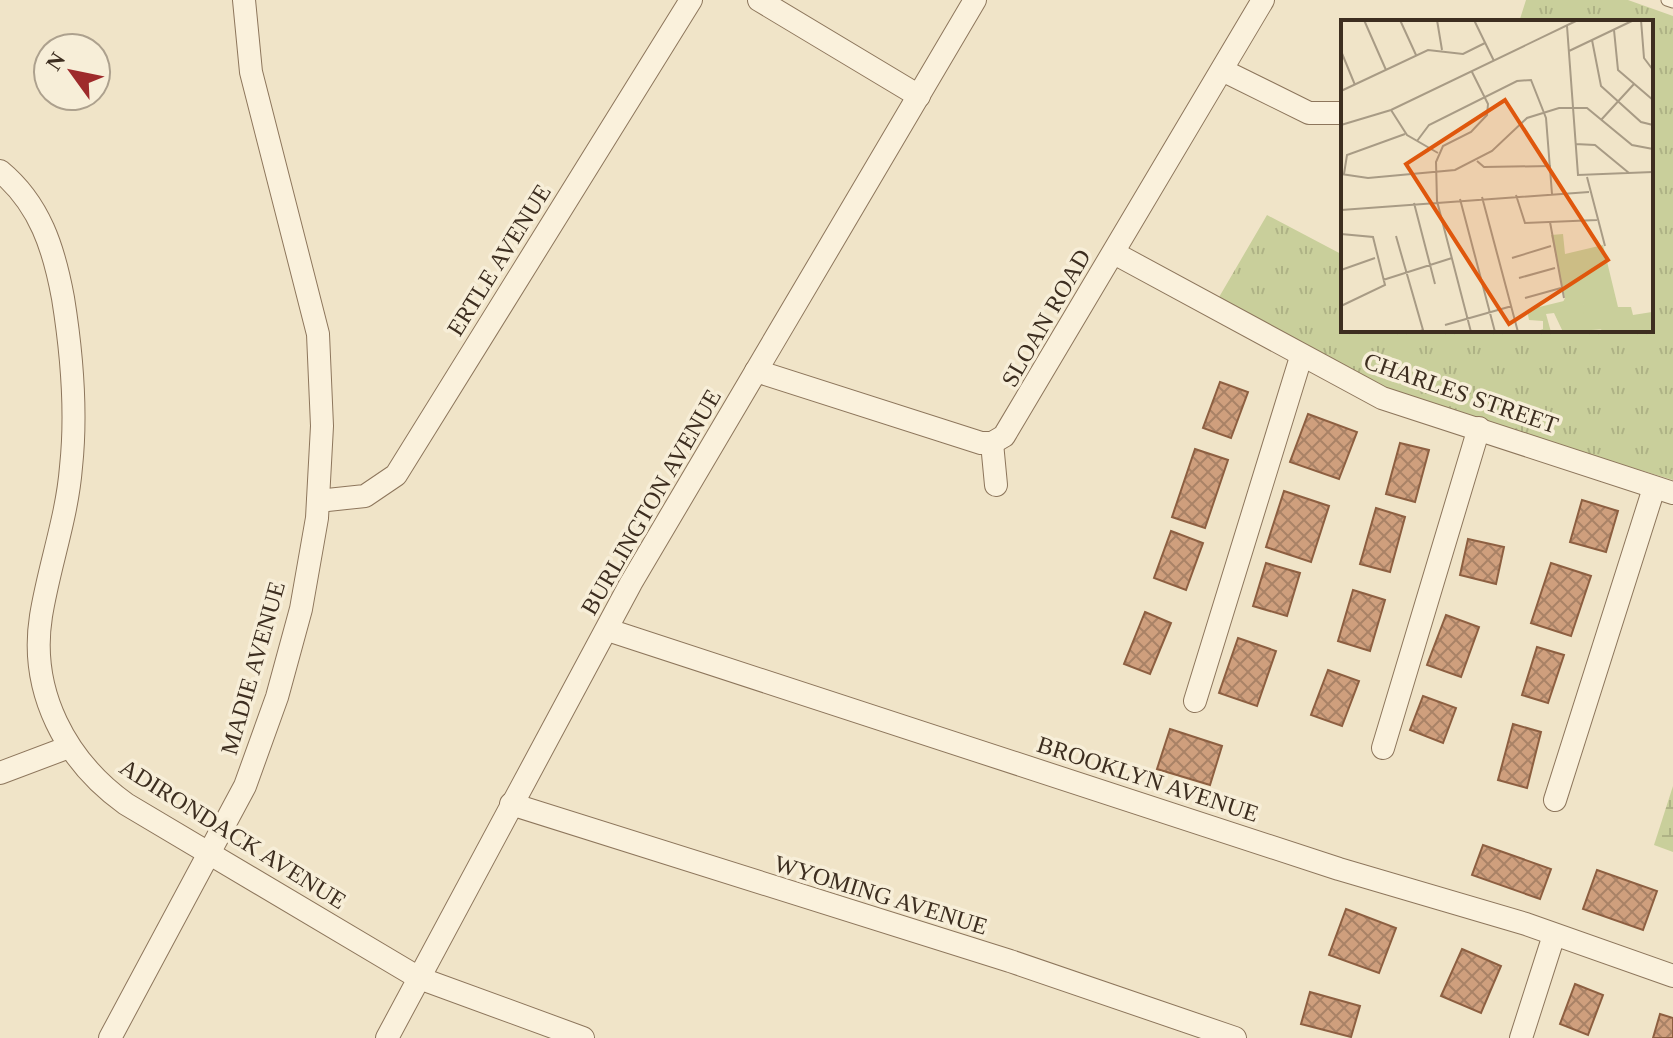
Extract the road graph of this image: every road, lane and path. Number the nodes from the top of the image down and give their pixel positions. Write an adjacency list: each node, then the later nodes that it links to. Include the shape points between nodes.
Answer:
1 (244, 0): 19 (street, MADIE AVENUE, via 251,72 318,334)
2 (691, 0): 19 (street, ERTLE AVENUE, via 396,475 365,496)
3 (759, 0): 9 (street)
4 (975, 0): 9 (street, BURLINGTON AVENUE)
5 (1263, 0): 8 (street, SLOAN ROAD)
6 (1667, 0): 7 (lane)
7 (1673, 2)
8 (1222, 70): 10 (street, via 1309,113); 12 (street, SLOAN ROAD)
9 (919, 96): 14 (street, BURLINGTON AVENUE)
10 (1341, 113)
11 (0, 171): 22 (street, ADIRONDACK AVENUE, via 29,202 45,231 70,343 71,468 39,636 46,695)
12 (1114, 253): 13 (street, CHARLES STREET); 16 (street, SLOAN ROAD, via 1018,418)
13 (1301, 357): 15 (street, CHARLES STREET, via 1382,398); 21 (street)
14 (756, 371): 16 (street); 20 (street, BURLINGTON AVENUE)
15 (1479, 428): 18 (street, CHARLES STREET); 23 (street)
16 (992, 443): 17 (street)
17 (996, 485)
18 (1663, 490): 25 (street)
19 (318, 501): 27 (street, MADIE AVENUE, via 301,609 277,697 245,786)
20 (608, 630): 26 (street, BURLINGTON AVENUE); 28 (street, BROOKLYN AVENUE)
21 (1195, 701)
22 (69, 747): 24 (street); 27 (street, ADIRONDACK AVENUE, via 110,793)
23 (1383, 748)
24 (0, 773)
25 (1555, 800)
26 (511, 804): 30 (street, BURLINGTON AVENUE); 34 (street, WYOMING AVENUE, via 1010,961)
27 (211, 852): 30 (street, ADIRONDACK AVENUE); 31 (street, MADIE AVENUE)
28 (1554, 935): 29 (street, BROOKLYN AVENUE); 35 (street)
29 (1673, 976)
30 (419, 978): 32 (street, BURLINGTON AVENUE); 33 (street, ADIRONDACK AVENUE)
31 (110, 1038)
32 (387, 1038)
33 (583, 1038)
34 (1235, 1038)
35 (1521, 1038)

